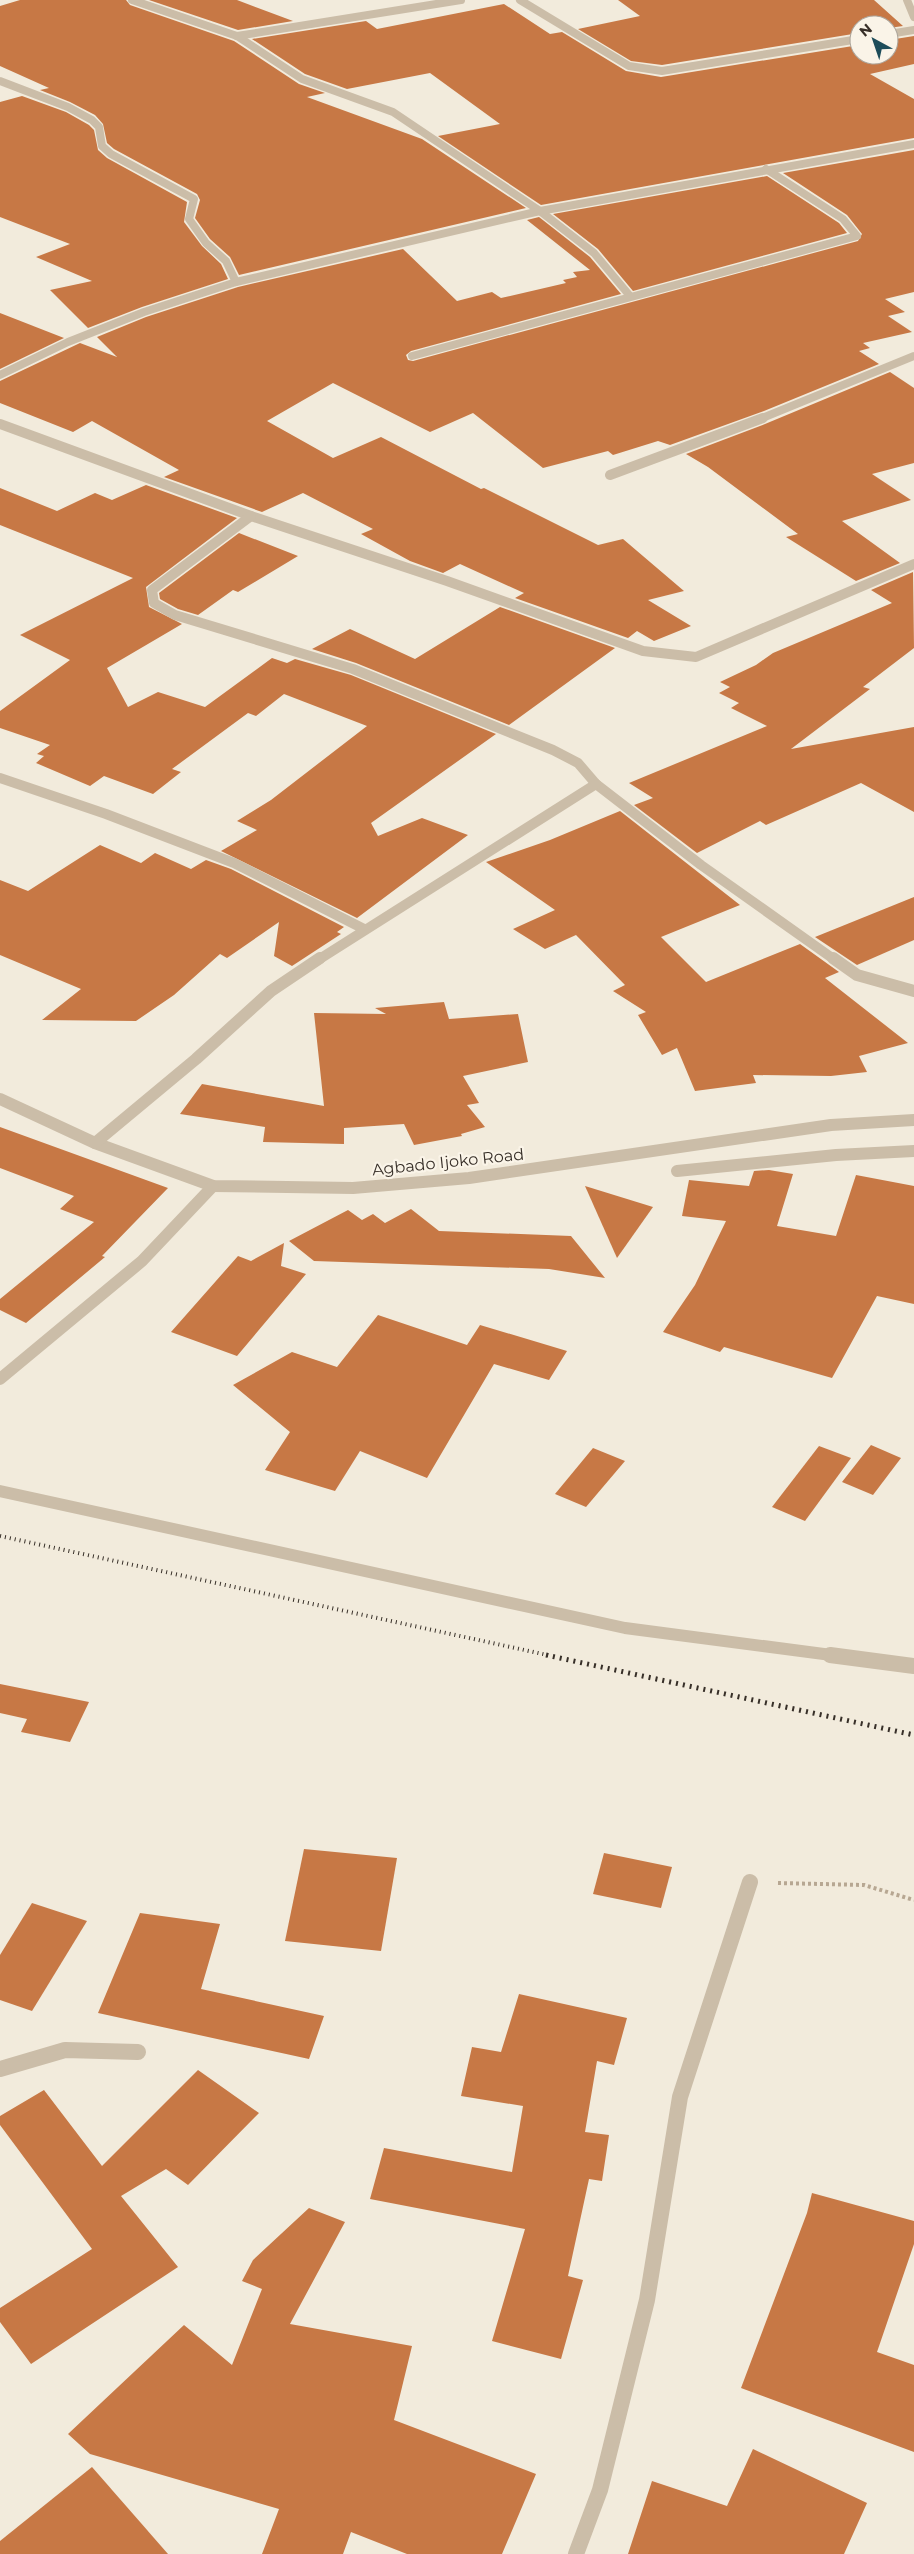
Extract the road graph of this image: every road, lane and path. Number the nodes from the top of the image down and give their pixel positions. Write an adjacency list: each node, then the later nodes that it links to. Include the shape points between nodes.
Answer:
1 (132, 0): 8 (street)
2 (520, 0): 9 (street, via 629,66 643,70 662,71)
3 (907, 0): 5 (street)
4 (455, 1): 8 (street)
5 (914, 17)
6 (914, 30): 7 (street)
7 (899, 32)
8 (237, 36): 13 (street, via 302,79 393,112)
9 (849, 41)
10 (0, 81): 14 (street, via 74,109 98,125 103,137 102,146 111,154 194,199 189,219 206,243 226,261)
11 (914, 144): 12 (street)
12 (766, 168): 13 (street); 15 (street, via 843,219 858,236)
13 (540, 211): 14 (street); 15 (street, via 594,253)
14 (236, 282): 18 (street, via 144,312 68,342)
15 (630, 296): 16 (street)
16 (412, 356)
17 (914, 356): 20 (street, via 749,424)
18 (0, 375)
19 (0, 424): 21 (street)
20 (610, 475)
21 (251, 516): 22 (street, via 643,650 669,656 696,657); 24 (street, via 152,590 154,603 175,615 352,669 553,750 578,763)
22 (914, 564)
23 (0, 778): 25 (street, via 234,863)
24 (596, 784): 25 (street); 26 (street, via 701,865 857,975)
25 (364, 929): 29 (street, via 271,991)
26 (914, 991)
27 (0, 1099): 29 (street, Agbado Ijoko Road)
28 (914, 1120): 32 (street, Agbado Ijoko Road, via 831,1125 469,1178 353,1188)
29 (95, 1143): 32 (street, Agbado Ijoko Road)
30 (914, 1151): 31 (street, via 836,1155)
31 (676, 1172)
32 (213, 1186): 33 (street, via 142,1261)
33 (0, 1379)
34 (0, 1492): 35 (street, via 625,1628)
35 (914, 1666)
36 (750, 1882): 37 (path, via 864,1885); 40 (street, via 680,2097 647,2300 600,2490)
37 (914, 1900)
38 (138, 2052): 39 (street, via 65,2050)
39 (0, 2069)
40 (576, 2554)

